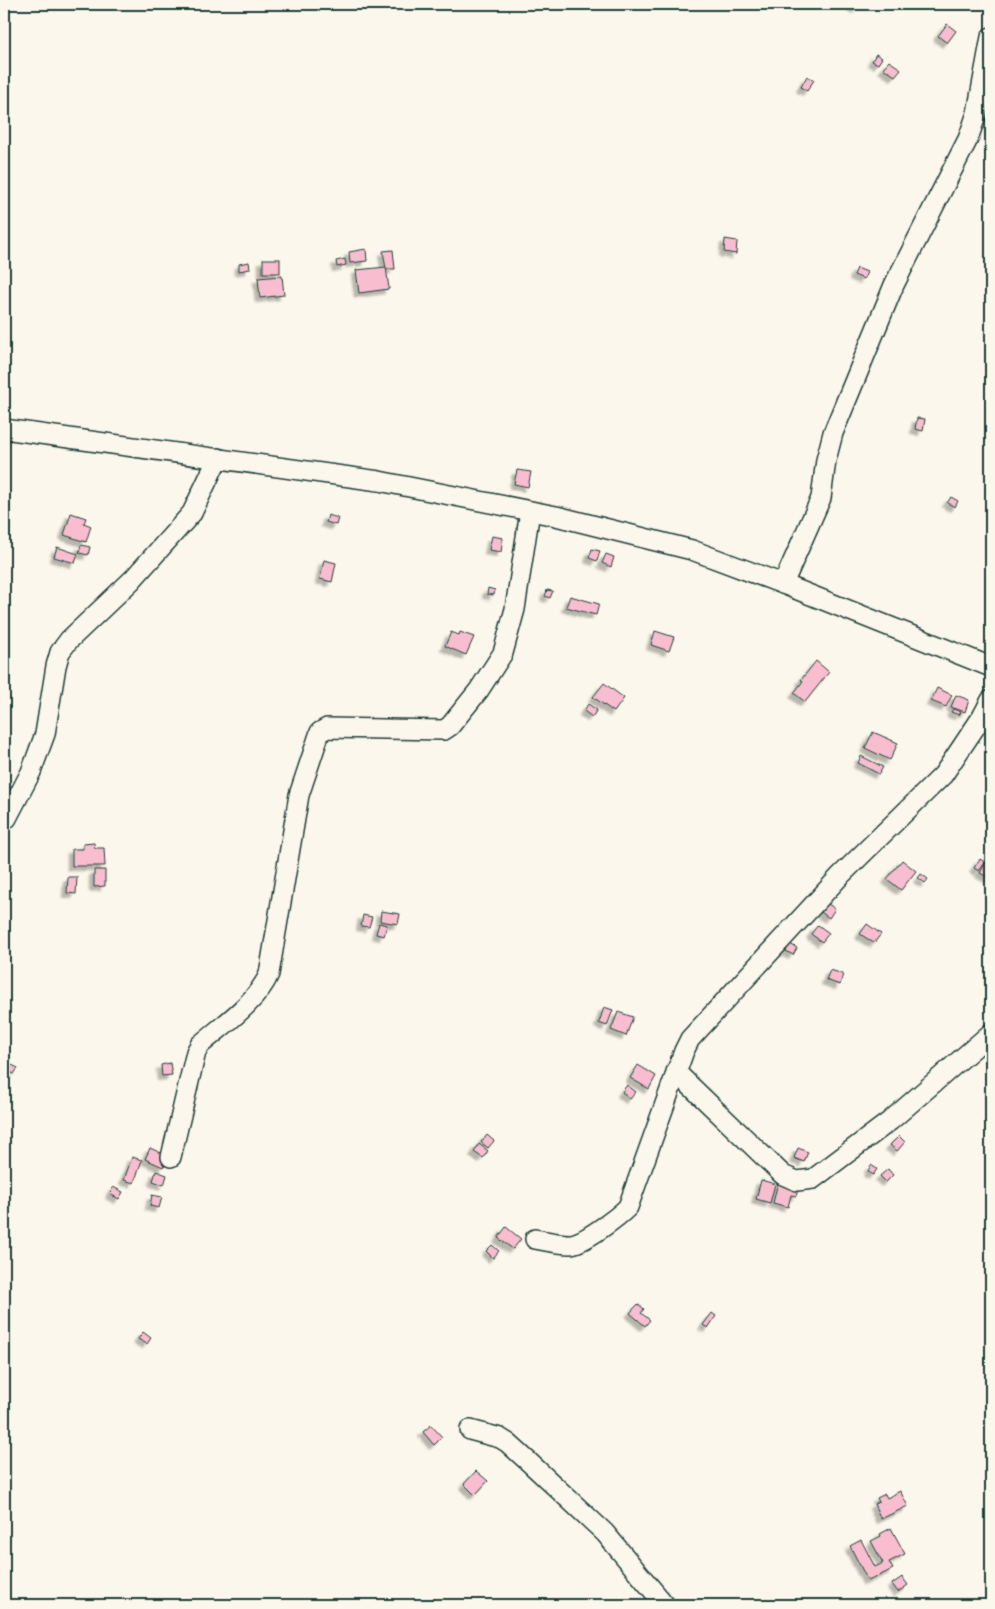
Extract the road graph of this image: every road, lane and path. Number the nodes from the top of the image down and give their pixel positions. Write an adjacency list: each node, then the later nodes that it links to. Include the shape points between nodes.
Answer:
1 (991, 37): 5 (street, via 977,113 968,139 894,285 833,433 821,498)
2 (4, 429): 3 (street)
3 (218, 458): 4 (street, via 379,480); 8 (street, via 192,513 132,580 60,652 44,734 31,772)
4 (530, 511): 5 (street, via 692,550); 11 (street, via 515,609 503,652 479,690 450,726 444,730 327,728 320,732 299,795 269,974 264,987 196,1052)
5 (783, 584): 6 (street)
6 (991, 667)
7 (991, 700): 10 (street, via 943,775 841,876 690,1039)
8 (4, 821)
9 (991, 1033): 10 (street, via 890,1121 813,1179 797,1181 782,1175)
10 (676, 1072): 12 (street, via 628,1207 582,1241 572,1244)
11 (171, 1157)
12 (535, 1239)
13 (470, 1430): 14 (street, via 500,1438 530,1463 605,1532)
14 (665, 1605)

